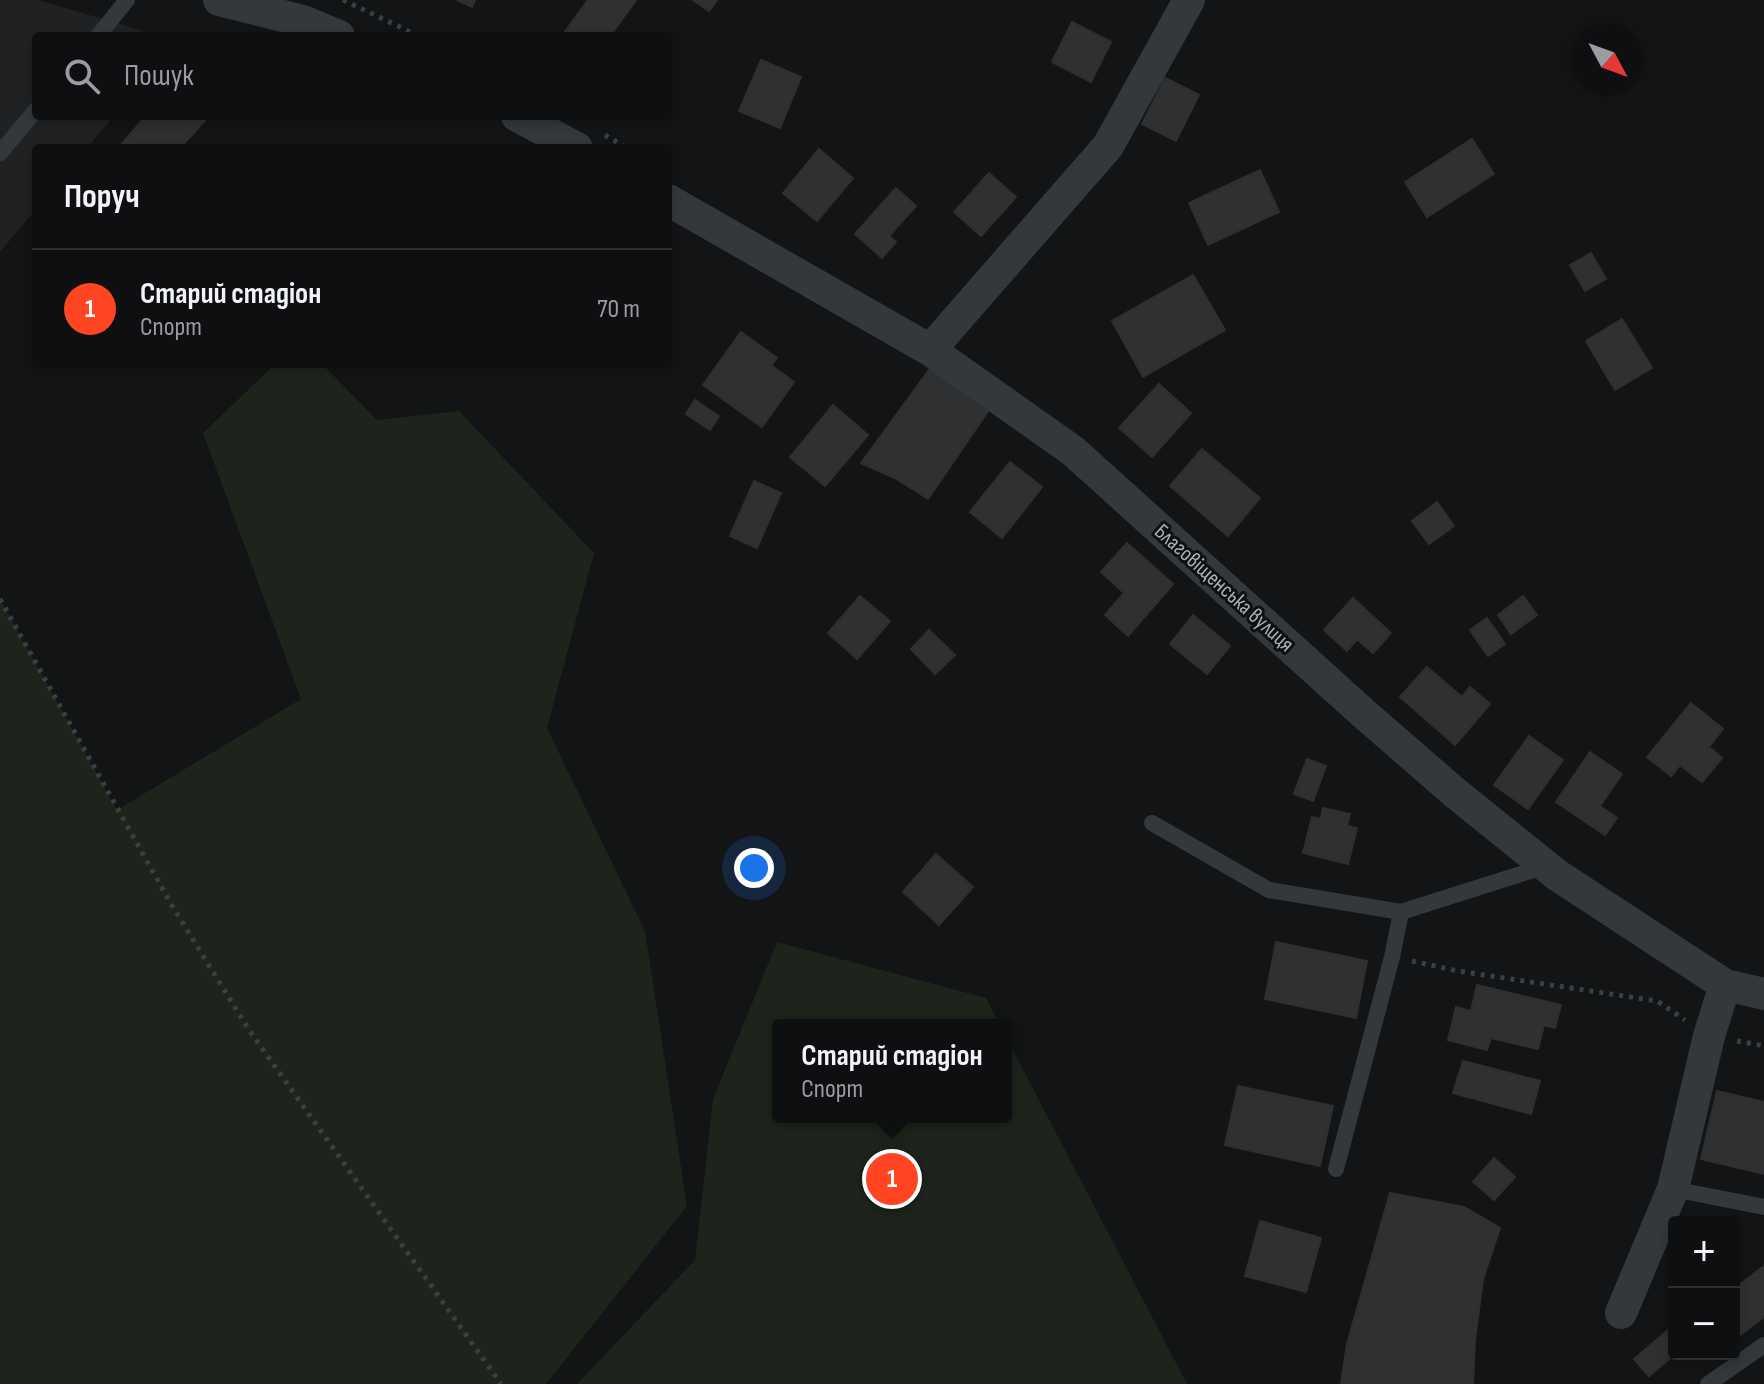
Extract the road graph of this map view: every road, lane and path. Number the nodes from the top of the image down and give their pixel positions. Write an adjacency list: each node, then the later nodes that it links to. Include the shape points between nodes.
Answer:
1 (127, 0): 5 (lane)
2 (219, 0): 6 (street)
3 (343, 0): 7 (path)
4 (1189, 0): 13 (street, via 1108,146)
5 (101, 32)
6 (329, 32)
7 (411, 32)
8 (32, 115): 11 (lane)
9 (524, 120): 10 (street)
10 (570, 144)
11 (0, 153)
12 (672, 202): 13 (street, Благовіщенська вулиця)
13 (930, 350): 16 (street, Благовіщенська вулиця, via 1073,451 1362,712)
14 (0, 599): 28 (path, via 171,904 249,1030)
15 (1152, 823): 17 (lane, via 1269,890)
16 (1546, 866): 17 (lane); 19 (street, Благовіщенська вулиця)
17 (1401, 912): 18 (lane)
18 (1392, 957): 21 (path, via 1657,1001); 23 (lane)
19 (1725, 985): 20 (street, Благовіщенська вулиця); 21 (street)
20 (1764, 994)
21 (1709, 1036): 22 (path); 24 (street)
22 (1764, 1046)
23 (1336, 1169)
24 (1673, 1189): 25 (lane); 26 (street)
25 (1764, 1207)
26 (1621, 1313)
27 (1764, 1345): 29 (lane)
28 (501, 1384)
29 (1708, 1384)

